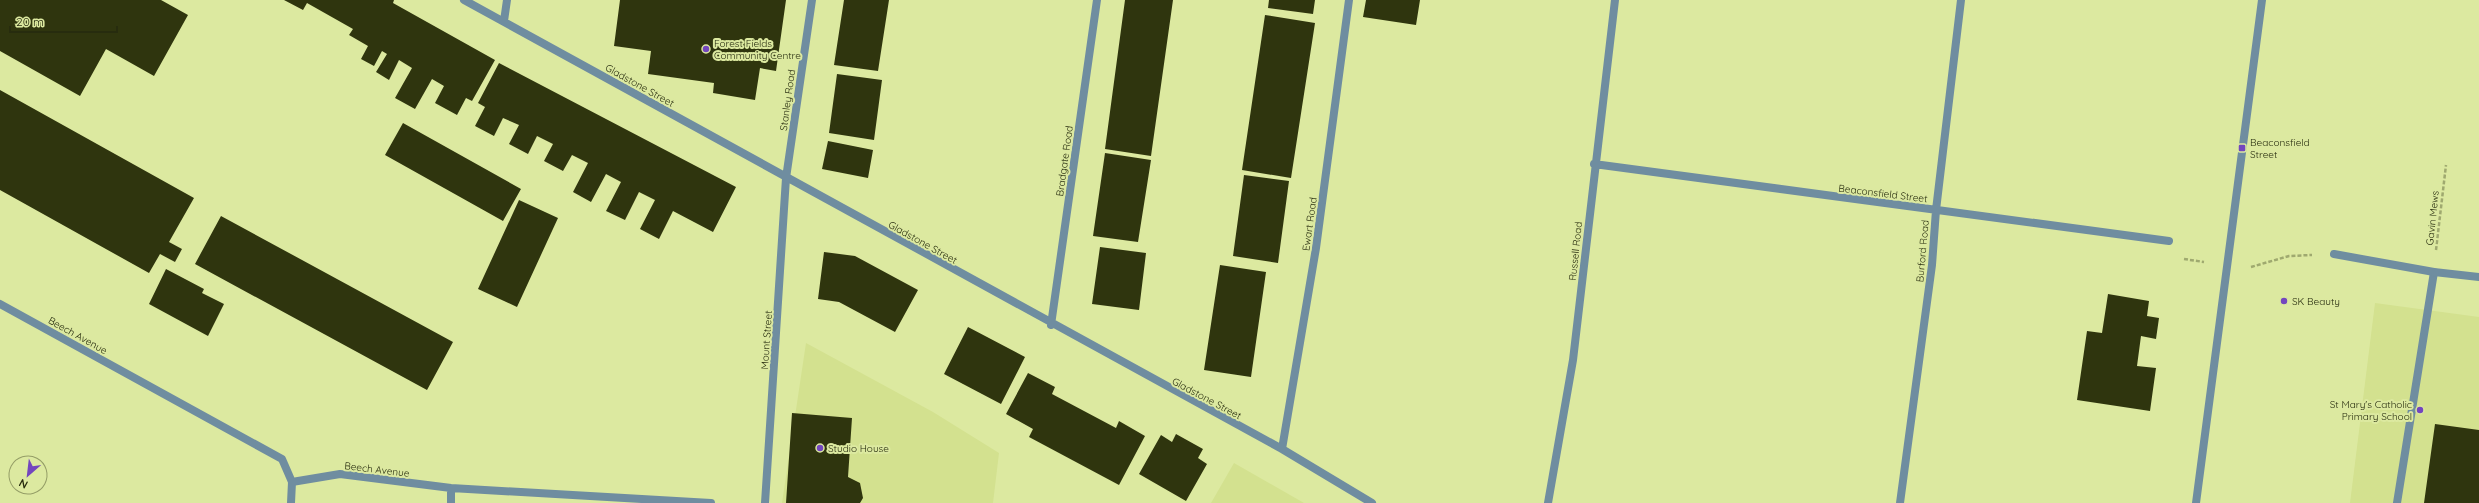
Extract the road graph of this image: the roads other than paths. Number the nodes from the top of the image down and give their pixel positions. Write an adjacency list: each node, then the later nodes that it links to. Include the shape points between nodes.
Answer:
1 (464, 0): 9 (street, Gladstone Street)
2 (508, 0): 9 (street)
3 (812, 0): 11 (street, Stanley Road)
4 (1097, 0): 18 (street, Bradgate Road)
5 (1349, 0): 19 (street, Ewart Road, via 1316,248)
6 (1615, 0): 10 (street, Russell Road)
7 (1961, 0): 12 (street, Burford Road)
8 (2262, 0): 29 (street)
9 (504, 21): 11 (street, Gladstone Street)
10 (1594, 164): 12 (street, Beaconsfield Street); 27 (street, Russell Road, via 1573,360)
11 (786, 178): 18 (street, Gladstone Street); 25 (street, Mount Street)
12 (1936, 210): 13 (street, Beaconsfield Street); 28 (street, Burford Road, via 1932,265)
13 (2169, 241)
14 (2334, 254): 15 (street)
15 (2434, 272): 16 (street); 30 (street)
16 (2479, 277)
17 (0, 304): 20 (street, Beech Avenue, via 282,459)
18 (1051, 325): 19 (street, Gladstone Street)
19 (1282, 449): 26 (street, Gladstone Street)
20 (292, 482): 21 (street, Beech Avenue, via 340,474); 22 (street)
21 (451, 488): 23 (street); 24 (street, Beech Avenue)
22 (291, 503)
23 (451, 503)
24 (711, 503)
25 (764, 503)
26 (1372, 503)
27 (1548, 503)
28 (1900, 503)
29 (2196, 503)
30 (2397, 503)

